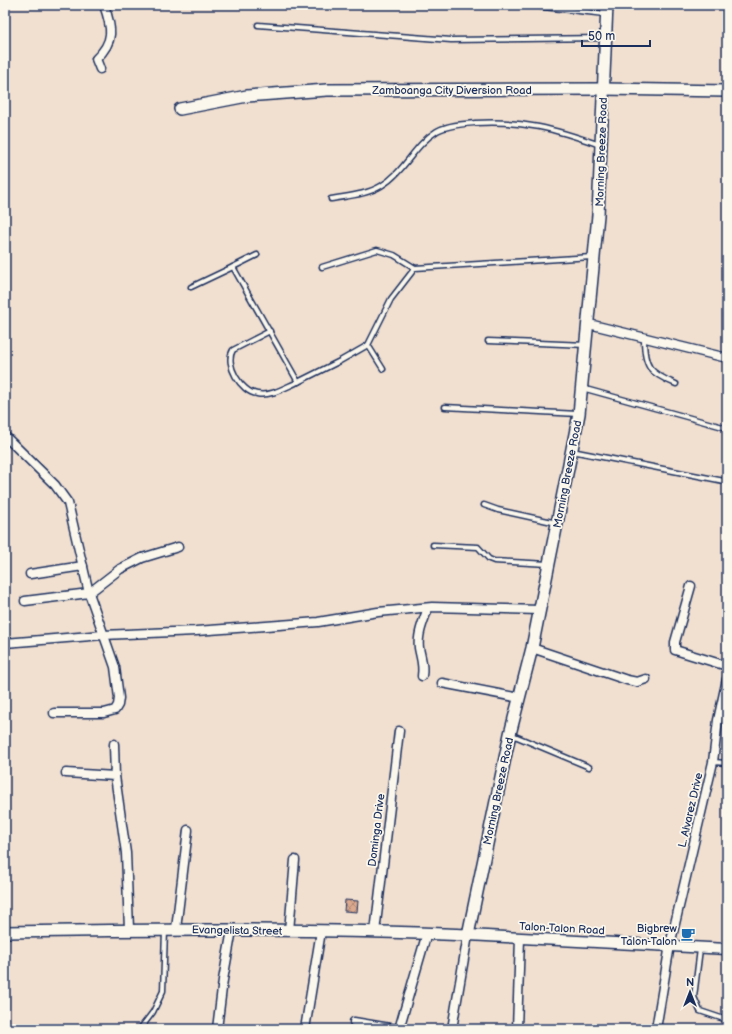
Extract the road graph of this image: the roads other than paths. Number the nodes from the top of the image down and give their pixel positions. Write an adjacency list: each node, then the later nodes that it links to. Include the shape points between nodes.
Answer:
1 (104, 5): 6 (street, via 111,34 104,51 96,59)
2 (526, 5): 3 (lane)
3 (607, 9): 5 (main road, Morning Breeze Road)
4 (258, 25): 5 (lane, via 451,40)
5 (606, 38): 7 (main road, Morning Breeze Road)
6 (100, 69)
7 (603, 89): 8 (main road, Zamboanga City Diversion Road); 9 (main road, Zamboanga City Diversion Road, via 327,90 248,96); 10 (main road, Morning Breeze Road)
8 (727, 91)
9 (180, 109)
10 (601, 145): 11 (lane, via 565,133 504,121 449,127 426,140 381,186 370,191); 13 (main road, Morning Breeze Road)
11 (331, 199)
12 (257, 255): 14 (lane)
13 (595, 257): 16 (lane); 18 (main road, Morning Breeze Road)
14 (233, 267): 17 (lane); 19 (lane)
15 (322, 267): 16 (lane, via 377,250 394,255)
16 (415, 268): 22 (lane, via 391,299)
17 (192, 287)
18 (589, 324): 20 (street); 23 (main road, Morning Breeze Road)
19 (270, 331): 26 (lane); 26 (lane, via 233,350 230,361 235,374 246,388 257,394 269,393)
20 (644, 338): 24 (street); 27 (lane, via 644,357 650,369)
21 (488, 341): 23 (lane)
22 (368, 344): 25 (lane); 26 (lane)
23 (586, 345): 28 (main road, Morning Breeze Road)
24 (727, 358)
25 (383, 369)
26 (298, 382)
27 (676, 384)
28 (582, 388): 30 (main road, Morning Breeze Road); 31 (lane)
29 (445, 407): 30 (lane)
30 (579, 414): 33 (main road, Morning Breeze Road)
31 (722, 428)
32 (5, 436): 40 (street, via 55,485 68,503)
33 (572, 451): 34 (lane); 36 (main road, Morning Breeze Road)
34 (724, 481)
35 (484, 505): 36 (lane)
36 (558, 523): 39 (main road, Morning Breeze Road)
37 (433, 545): 39 (lane, via 478,547 489,559 498,562)
38 (178, 547): 43 (street, via 142,558 120,569)
39 (549, 564): 46 (main road, Morning Breeze Road)
40 (83, 566): 41 (street); 43 (street)
41 (30, 574)
42 (691, 586): 50 (street, via 675,650)
43 (89, 593): 44 (street); 47 (street)
44 (25, 601)
45 (428, 608): 46 (street); 47 (street, via 378,612 318,622); 51 (street, via 419,639 424,663)
46 (539, 610): 49 (main road, Morning Breeze Road)
47 (103, 635): 48 (street); 56 (street, via 115,668 118,706 104,713)
48 (5, 643)
49 (532, 648): 52 (street, via 627,680 638,682); 55 (main road, Morning Breeze Road)
50 (727, 666)
51 (422, 676)
52 (646, 679)
53 (727, 679): 60 (street, L. Alvarez Drive)
54 (442, 684): 55 (street)
55 (520, 698): 58 (main road, Morning Breeze Road)
56 (54, 713)
57 (399, 731): 73 (street, Dominga Drive)
58 (510, 734): 62 (lane); 75 (main road, Morning Breeze Road)
59 (114, 744): 64 (street)
60 (712, 762): 61 (lane); 77 (street, L. Alvarez Drive)
61 (727, 763)
62 (589, 767)
63 (66, 773): 64 (street)
64 (115, 776): 67 (street, via 126,853)
65 (188, 830): 68 (street)
66 (295, 860): 70 (street)
67 (129, 930): 68 (main road, Evangelista Street); 72 (main road, Evangelista Street)
68 (170, 930): 69 (main road, Evangelista Street); 82 (lane, via 163,991 153,1012)
69 (232, 930): 70 (main road, Evangelista Street); 83 (street)
70 (289, 931): 71 (main road, Evangelista Street)
71 (321, 931): 73 (main road, Evangelista Street); 84 (street)
72 (5, 932)
73 (375, 932): 74 (main road, Evangelista Street)
74 (427, 933): 75 (main road, Evangelista Street); 85 (street)
75 (468, 935): 76 (street, Talon-Talon Road); 86 (street)
76 (520, 938): 77 (street, Talon-Talon Road); 87 (street)
77 (670, 945): 78 (street, Talon-Talon Road); 88 (street, L. Alvarez Drive)
78 (700, 948): 79 (street, Talon-Talon Road); 80 (lane, via 695,1002 700,1011)
79 (727, 950)
80 (727, 1020)
81 (354, 1022): 85 (street)
82 (140, 1029)
83 (217, 1029)
84 (305, 1029)
85 (397, 1029)
86 (452, 1029)
87 (516, 1029)
88 (656, 1029)

